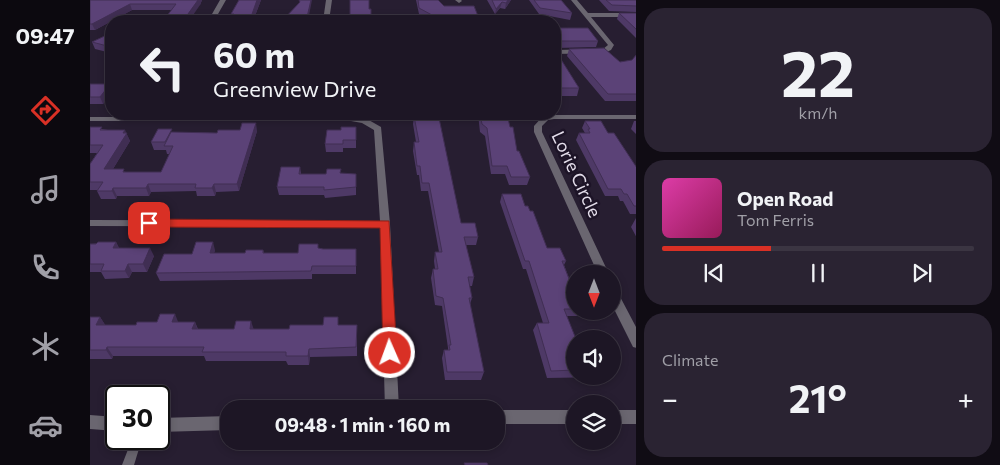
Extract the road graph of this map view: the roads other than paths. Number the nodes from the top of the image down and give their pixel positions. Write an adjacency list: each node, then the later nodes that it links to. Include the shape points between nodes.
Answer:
1 (223, 0): 4 (street)
2 (329, 0): 5 (street)
3 (574, 0): 6 (street)
4 (214, 15)
5 (327, 15)
6 (588, 15): 7 (street); 8 (street, via 611,45 609,49)
7 (636, 15)
8 (561, 52)
9 (561, 117): 10 (street, Lorie Circle)
10 (636, 117)
11 (90, 119): 12 (street)
12 (105, 119)
13 (355, 120): 16 (street, via 373,124 380,134)
14 (544, 120): 17 (street, Lorie Circle, via 538,126 538,132)
15 (90, 223): 16 (street)
16 (385, 224): 20 (street)
17 (600, 265)
18 (621, 311): 19 (street)
19 (636, 343)
20 (392, 400)
21 (505, 416): 22 (street)
22 (566, 417)
23 (621, 417): 24 (street)
24 (636, 417)
25 (90, 422): 26 (street)
26 (105, 423)
27 (220, 423): 28 (street)
28 (170, 425)
29 (133, 450): 30 (lane)
30 (128, 465)

